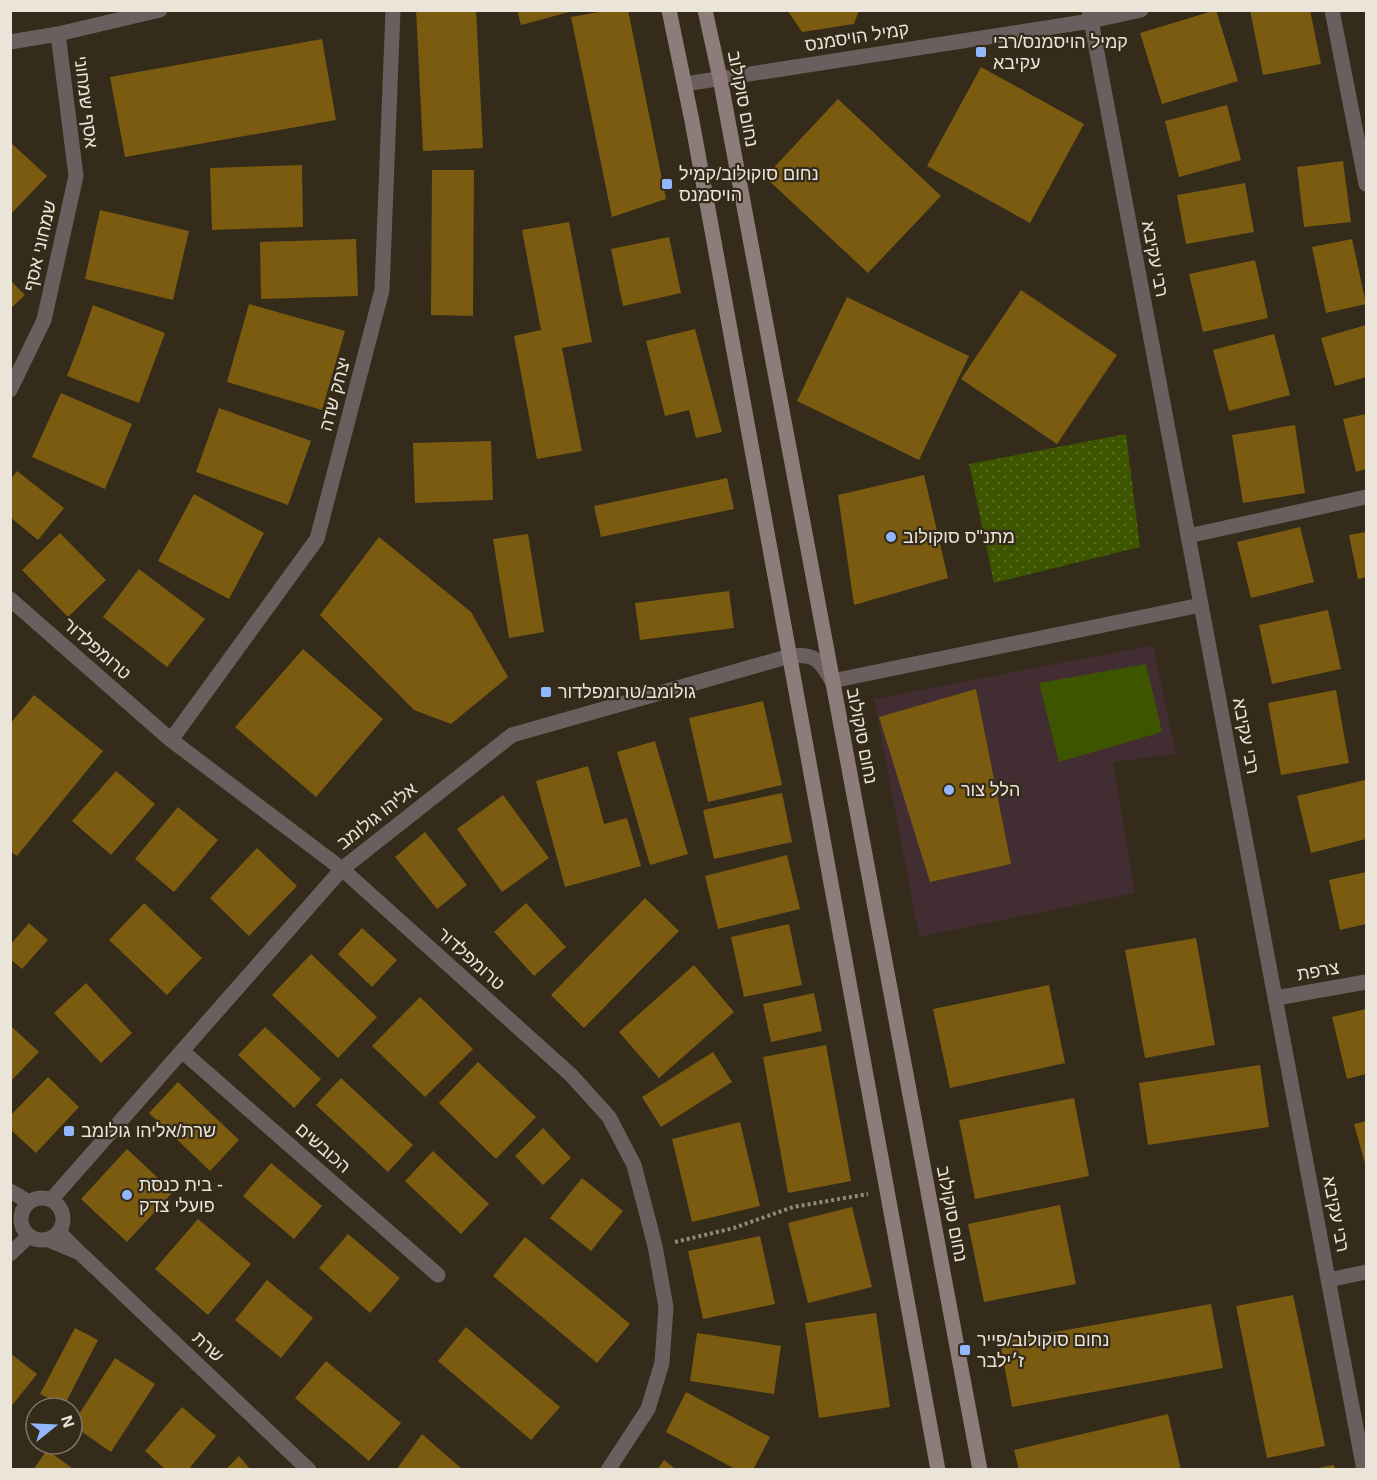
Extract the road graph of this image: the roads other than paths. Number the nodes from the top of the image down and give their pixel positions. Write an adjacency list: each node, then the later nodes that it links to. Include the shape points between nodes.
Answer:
1 (160, 10): 8 (street)
2 (393, 10): 21 (street, יצחק שדה, via 382,290 317,540)
3 (669, 10): 11 (main road)
4 (705, 10): 10 (main road, נחום סוקולוב)
5 (1141, 10): 7 (street, קמיל הויסמנס)
6 (1332, 10): 13 (street)
7 (1090, 16): 10 (street, קמיל הויסמנס); 16 (street, רבי עקיבא)
8 (58, 34): 9 (street); 12 (street, אסף שמחוני)
9 (10, 42)
10 (720, 78): 11 (street, קמיל הויסמנס); 20 (main road, נחום סוקולוב)
11 (685, 84): 19 (main road)
12 (76, 176): 14 (street, שמחוני אסף, via 44,320)
13 (1366, 184)
14 (10, 390)
15 (1366, 497): 16 (street)
16 (1188, 536): 18 (street, רבי עקיבא)
17 (10, 599): 21 (street, טרומפלדור)
18 (1201, 605): 20 (street); 24 (street, רבי עקיבא)
19 (790, 656): 20 (street, אליהו גולומב, via 805,654 821,662); 22 (street, אליהו גולומב, via 512,735); 38 (main road)
20 (832, 681): 39 (main road, נחום סוקולוב)
21 (171, 740): 22 (street, טרומפלדור)
22 (342, 869): 25 (street, אליהו גולומב); 37 (street, טרומפלדור, via 571,1075 609,1118 634,1166 666,1307 662,1363 648,1408)
23 (1366, 982): 24 (street, צרפת)
24 (1276, 998): 35 (street, רבי עקיבא)
25 (182, 1051): 28 (street, אליהו גולומב); 34 (street, הכובשים)
26 (10, 1191): 29 (street)
27 (10, 1197): 29 (street)
28 (51, 1200): 29 (street, via 42,1198); 31 (street, via 58,1204 64,1218)
29 (26, 1207): 30 (street, via 21,1225)
30 (29, 1236): 31 (street, via 35,1240); 32 (street)
31 (55, 1236): 36 (street, שרת, via 80,1253)
32 (10, 1254)
33 (1366, 1272): 35 (street)
34 (438, 1275)
35 (1329, 1280): 40 (street, רבי עקיבא)
36 (309, 1470)
37 (608, 1470)
38 (938, 1470)
39 (980, 1470)
40 (1364, 1470)

